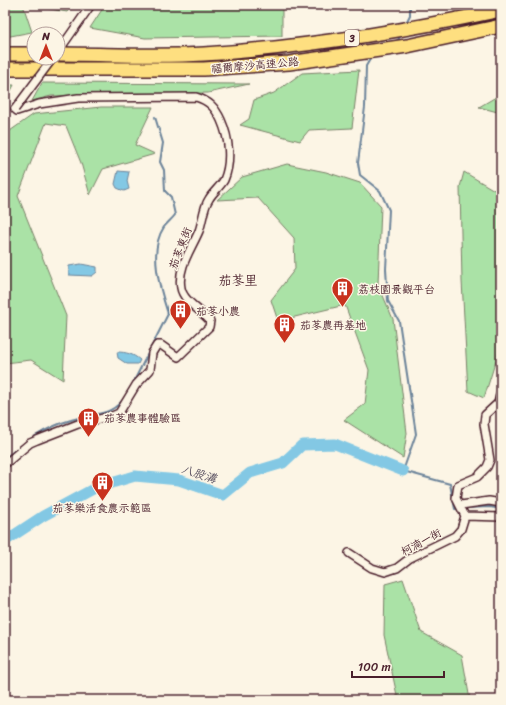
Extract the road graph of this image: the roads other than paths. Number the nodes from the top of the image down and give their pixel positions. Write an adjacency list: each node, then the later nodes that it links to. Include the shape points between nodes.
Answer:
1 (91, 5): 4 (street)
2 (501, 10): 5 (highway, 福爾摩沙高速公路 / 3, via 406,30 287,48 202,55)
3 (501, 26): 9 (highway, 福爾摩沙高速公路 / 3, via 407,46 289,63 204,70)
4 (66, 41)
5 (66, 53)
6 (5, 54): 7 (highway)
7 (26, 54)
8 (47, 66): 11 (street, 茄苳東街, bridge, via 16,111 39,104 78,98 196,97 211,103 215,109 224,128 229,152 224,180 207,202 199,232 180,280 181,290 210,321 209,327 178,357 157,345 152,353 150,370 136,385 119,412 78,424 30,443)
9 (5, 69)
10 (501, 391): 13 (street, via 498,402 485,415 490,460 477,477 458,486 456,498)
11 (5, 464)
12 (501, 503): 13 (street, via 489,501)
13 (461, 505): 14 (street)
14 (465, 516): 15 (street); 16 (street, 柯湳一街, via 461,529 454,536 385,572 372,568)
15 (501, 517)
16 (350, 553)

